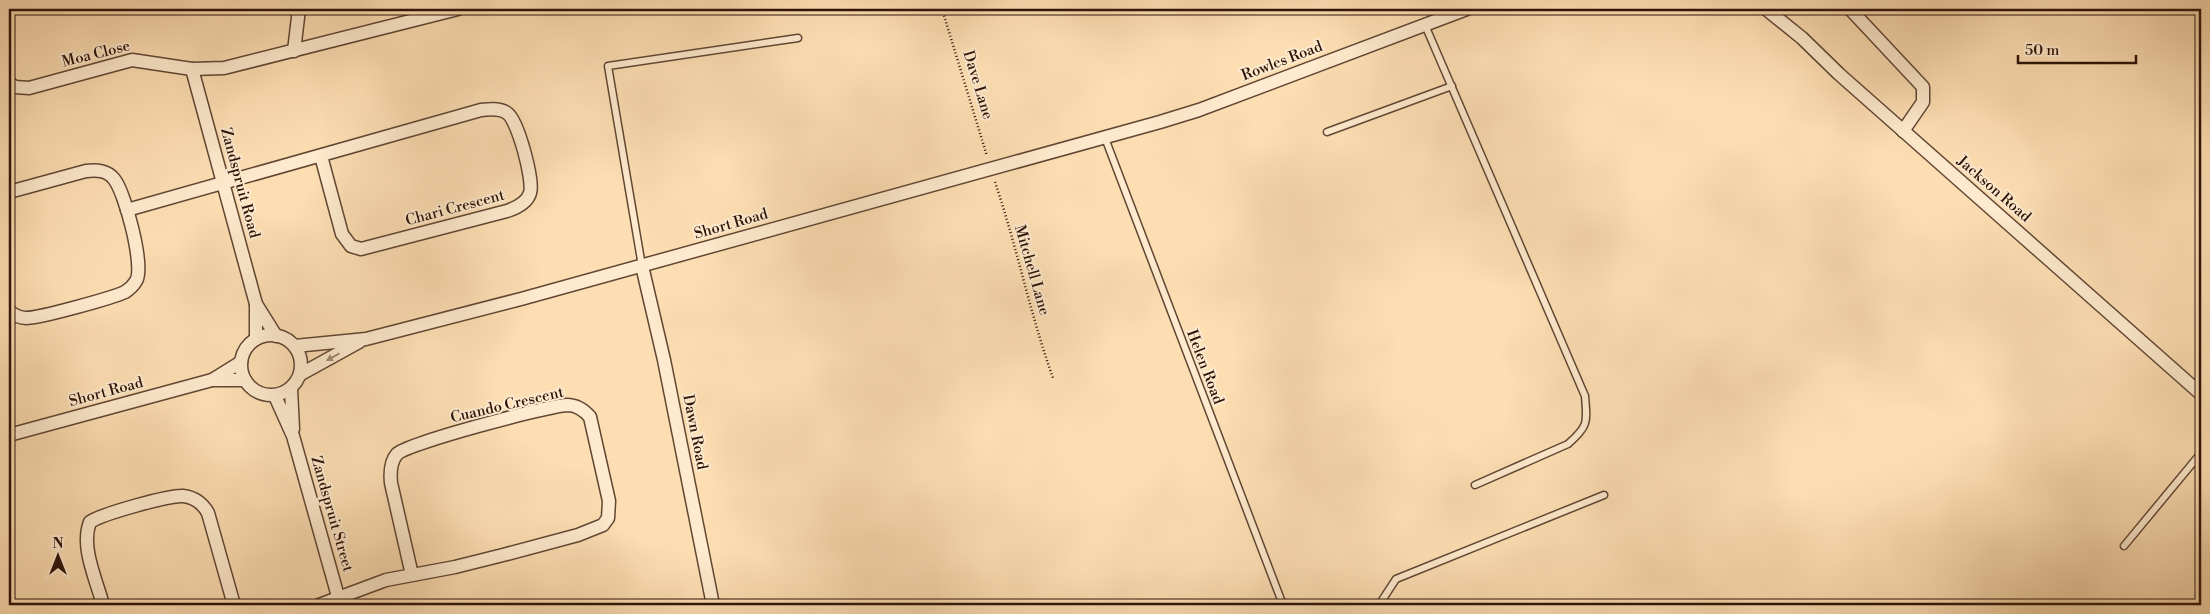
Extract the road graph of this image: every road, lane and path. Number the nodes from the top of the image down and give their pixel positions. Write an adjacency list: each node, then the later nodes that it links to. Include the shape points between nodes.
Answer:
1 (299, 9): 9 (street)
2 (458, 9): 9 (street, Moa Close)
3 (942, 9): 17 (path, Dave Lane)
4 (1467, 9): 7 (street, Rowles Road)
5 (1766, 9): 13 (street, Jackson Road)
6 (1850, 9): 13 (street, via 1923,87 1923,102)
7 (1425, 25): 12 (lane); 15 (street, Rowles Road, via 1199,110)
8 (798, 38): 21 (lane, via 608,66)
9 (294, 51): 10 (street, Moa Close, via 232,66)
10 (192, 70): 11 (street, Moa Close, via 132,60 28,88); 18 (street, Zandspruit Road)
11 (9, 84)
12 (1452, 86): 14 (lane); 39 (lane, via 1576,371 1585,396 1587,422 1568,444)
13 (1904, 131): 34 (street, Jackson Road)
14 (1327, 132)
15 (1105, 138): 17 (street, Short Road); 48 (lane, Helen Road)
16 (320, 156): 16 (street, Chari Crescent, via 482,110 501,110 515,122 530,178 530,193 523,203 507,211 361,249 351,246 342,234); 18 (street, Chari Crescent)
17 (990, 169): 21 (street, Short Road); 30 (path, Mitchell Lane)
18 (223, 184): 20 (street, Chari Crescent); 22 (street, Zandspruit Road)
19 (9, 192): 20 (street, via 86,171 102,171 114,179)
20 (126, 210): 23 (street, via 140,268 131,288 115,296 35,317 18,317)
21 (642, 266): 26 (street, Short Road); 47 (street, Dawn Road, via 666,368)
22 (256, 304): 24 (street, Zandspruit Road); 25 (street, Zandspruit Road)
23 (9, 311)
24 (276, 336): 25 (street); 27 (street)
25 (256, 339): 28 (street, via 243,353)
26 (366, 339): 27 (street, Short Road); 29 (street, Short Road, one-way to 29)
27 (295, 346): 29 (street, via 301,356)
28 (241, 362): 31 (street, Short Road); 32 (street)
29 (301, 374): 33 (street)
30 (1053, 378)
31 (212, 380): 32 (street, Short Road); 36 (street, Short Road)
32 (245, 380): 35 (street, via 257,392)
33 (291, 389): 35 (street); 37 (street, Zandspruit Street)
34 (2201, 394)
35 (275, 396): 37 (street, Zandspruit Street)
36 (9, 435)
37 (293, 436): 43 (street, Zandspruit Street)
38 (2201, 453): 41 (lane)
39 (1475, 485)
40 (1604, 495): 49 (lane, via 1396,579)
41 (2124, 546)
42 (412, 575): 42 (street, Cuando Crescent, via 503,555 603,525 608,518 609,501 590,417 586,412 566,405 435,438 409,446 397,454 392,464 391,483); 43 (street, Cuando Crescent, via 386,580)
43 (341, 602): 46 (street, Cuando Crescent)
44 (103, 605): 45 (street, via 88,550 90,522 106,514 182,496 202,504 208,513)
45 (234, 605)
46 (319, 605)
47 (713, 605)
48 (1283, 605)
49 (1379, 605)

